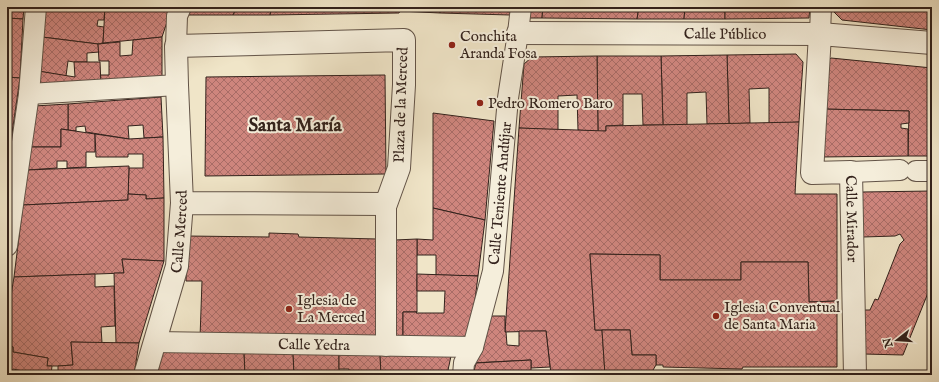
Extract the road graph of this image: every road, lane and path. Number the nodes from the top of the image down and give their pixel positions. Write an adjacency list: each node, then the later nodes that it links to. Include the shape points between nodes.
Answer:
1 (36, 7): 10 (street)
2 (181, 7): 8 (street, via 177,16)
3 (521, 7): 5 (street, Calle Teniente Andújar)
4 (821, 7): 6 (street, Calle Mirador)
5 (518, 33): 6 (street, Calle Público); 18 (street, Calle Teniente Andújar, via 508,98 493,271)
6 (820, 34): 7 (street, Calle Público); 12 (street, Calle Mirador, via 812,173)
7 (932, 43)
8 (176, 46): 9 (street); 14 (street, Plaza de la Merced, via 404,40 399,168)
9 (177, 85): 10 (street); 13 (street, Calle Merced)
10 (29, 94): 15 (street)
11 (916, 171): 12 (street)
12 (851, 172): 21 (street, Calle Mirador)
13 (182, 203): 14 (street); 16 (street, Calle Merced, via 178,266)
14 (386, 204): 17 (street)
15 (7, 246)
16 (155, 342): 17 (street, Calle Yedra); 19 (street, Calle Merced)
17 (386, 346): 18 (street, Calle Yedra)
18 (473, 347): 20 (street, Calle Teniente Andújar, via 464,363)
19 (145, 375)
20 (463, 375)
21 (855, 375)

